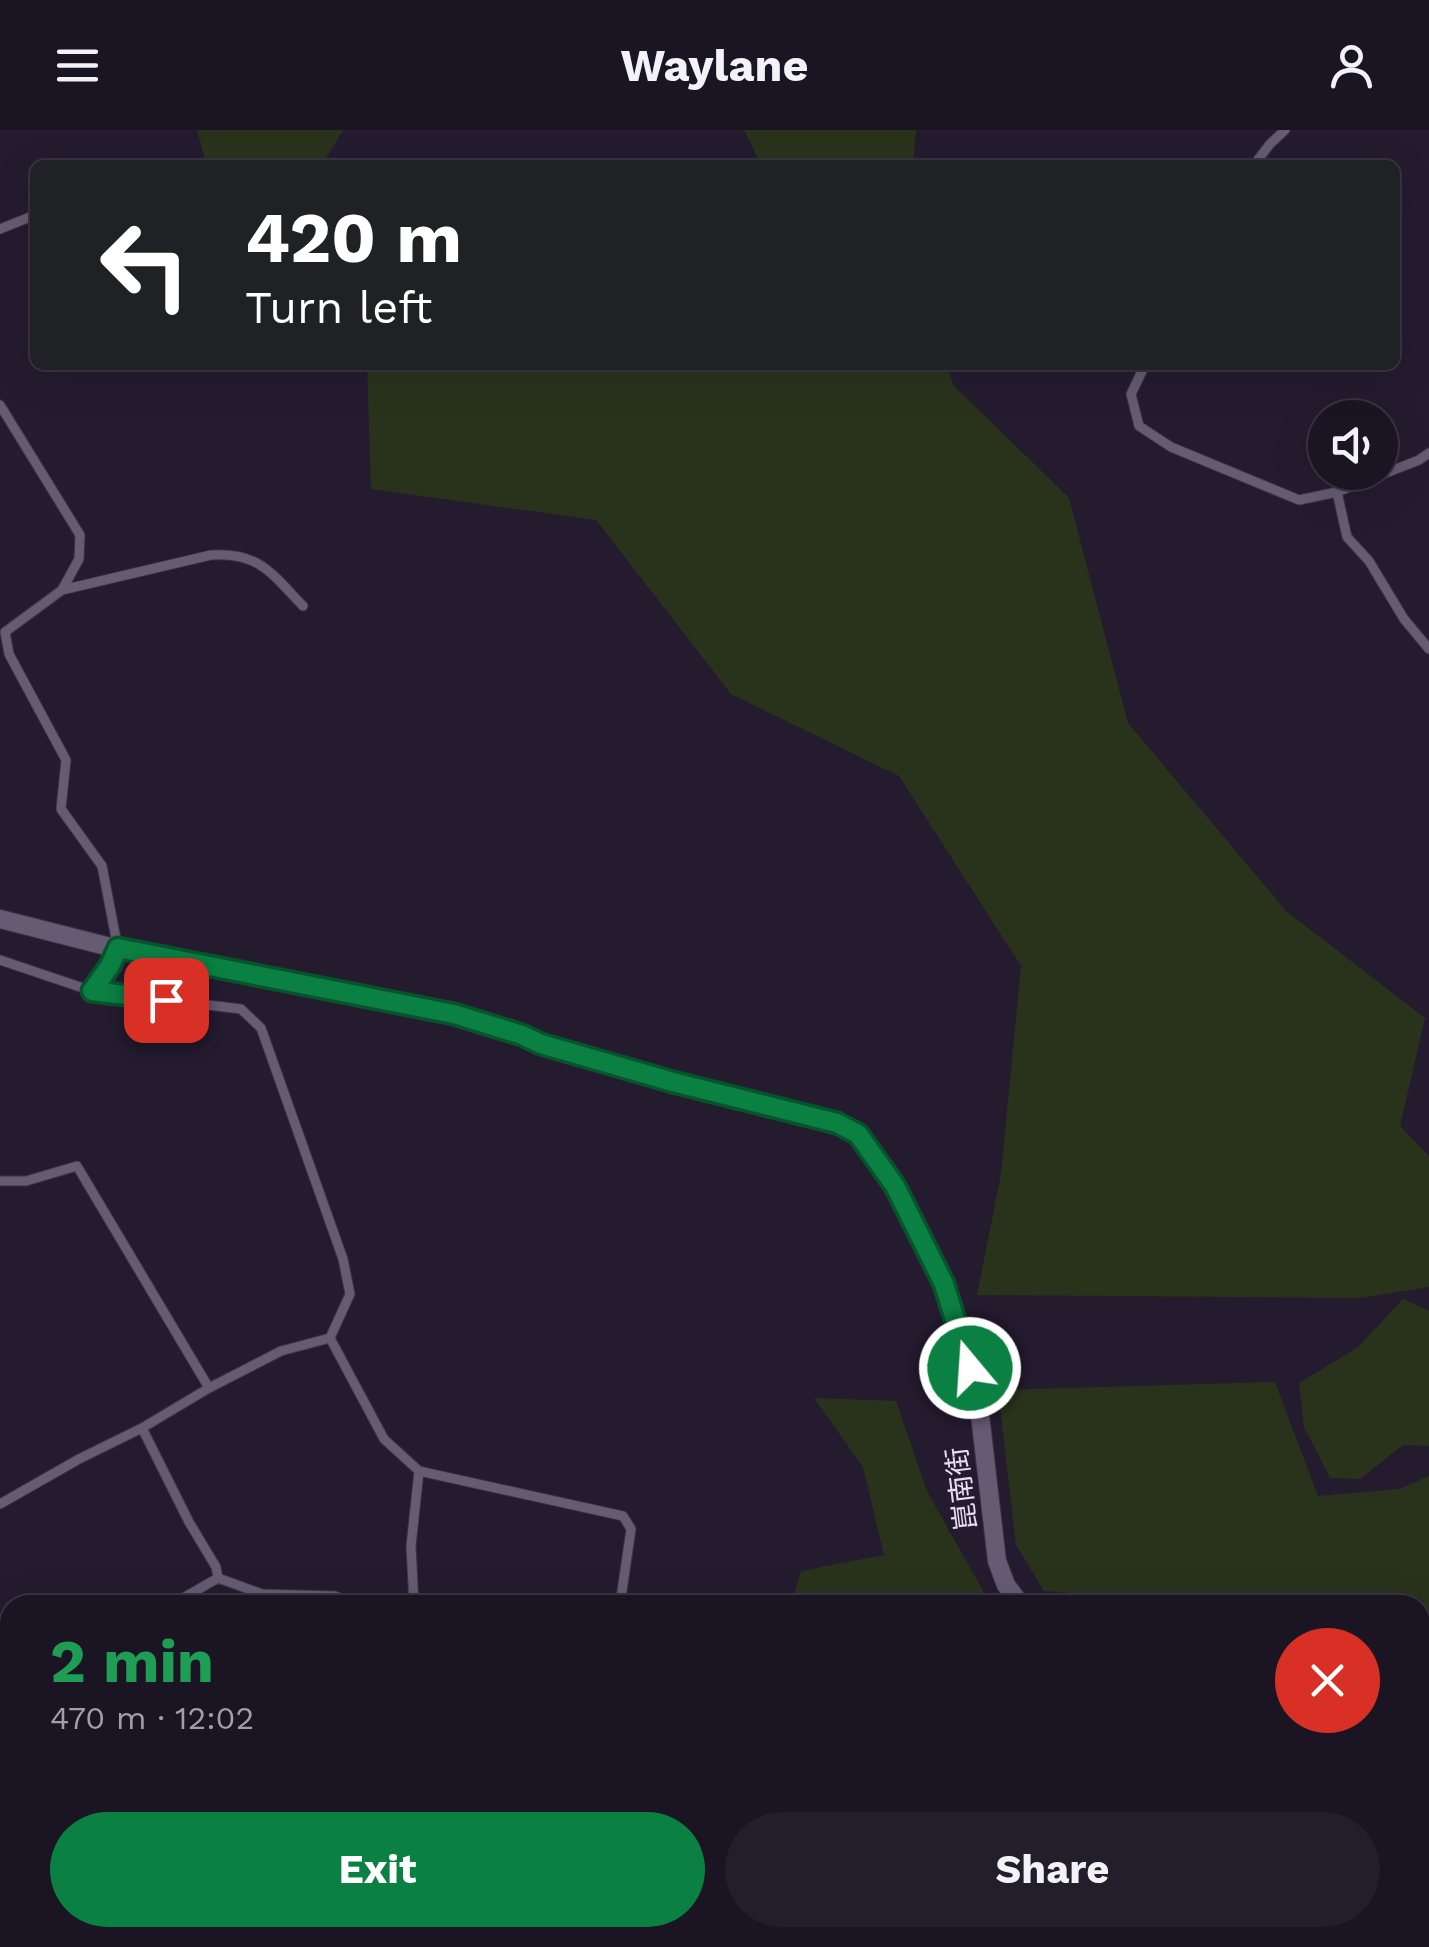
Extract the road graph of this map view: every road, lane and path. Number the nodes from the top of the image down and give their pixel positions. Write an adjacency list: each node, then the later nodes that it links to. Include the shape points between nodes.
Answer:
1 (1285, 130): 2 (lane)
2 (1258, 160)
3 (30, 218): 4 (lane)
4 (0, 229)
5 (1143, 370): 8 (lane, via 1131,394 1139,426 1171,447 1299,500)
6 (0, 404): 9 (lane, via 80,535 79,559)
7 (1429, 453): 8 (lane)
8 (1337, 492): 12 (lane, via 1347,537)
9 (62, 590): 10 (lane, via 235,554 266,567); 11 (lane)
10 (303, 606)
11 (2, 634): 14 (lane, via 66,760 61,808 102,866)
12 (1429, 650)
13 (0, 919): 14 (street, 崑南街)
14 (118, 948): 16 (lane); 28 (street, 崑南街, via 454,1014 858,1134 895,1186 944,1284 980,1415 997,1561)
15 (0, 960): 16 (lane)
16 (92, 991): 18 (lane, via 242,1009 261,1028 343,1259 350,1294)
17 (0, 1181): 19 (lane, via 76,1166)
18 (330, 1338): 19 (lane, via 282,1351); 21 (lane, via 384,1439)
19 (209, 1388): 20 (lane)
20 (142, 1428): 22 (lane); 23 (lane)
21 (419, 1471): 26 (lane); 27 (lane, via 623,1516 630,1529)
22 (0, 1504)
23 (218, 1578): 24 (lane); 25 (lane, via 262,1594)
24 (188, 1595)
25 (299, 1595)
26 (414, 1595)
27 (621, 1595)
28 (1013, 1595)

